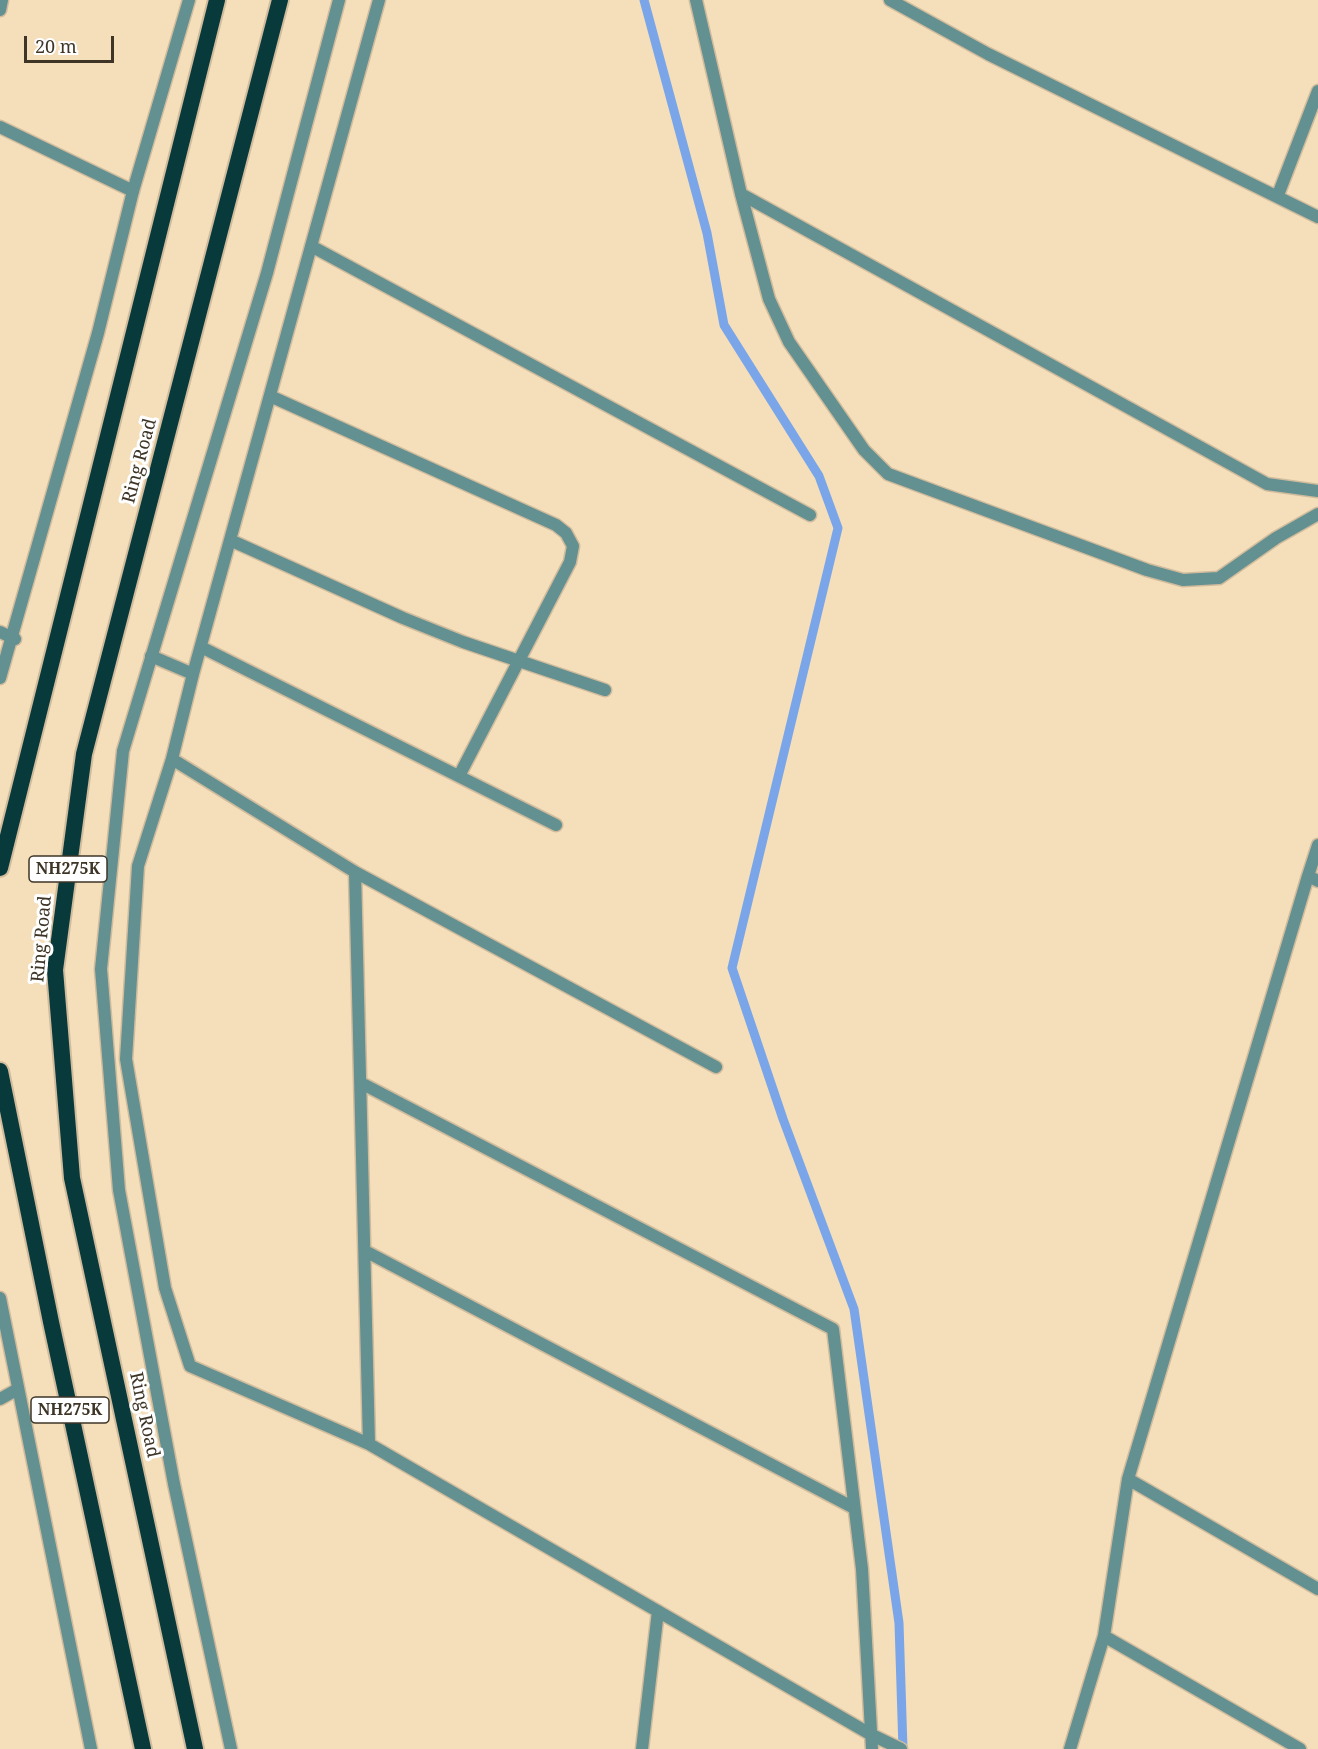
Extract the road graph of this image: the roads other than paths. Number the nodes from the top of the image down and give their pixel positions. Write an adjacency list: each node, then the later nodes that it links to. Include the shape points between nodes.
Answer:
1 (2, 0): 9 (street)
2 (189, 0): 12 (street)
3 (217, 0): 33 (highway, Ring Road / NH275K)
4 (280, 0): 52 (highway, Ring Road / NH275K, via 84,754 55,970 72,1178)
5 (339, 0): 24 (street, via 267,273)
6 (379, 0): 16 (street)
7 (696, 0): 13 (street)
8 (890, 0): 14 (street, via 988,54)
9 (0, 10)
10 (1318, 91): 14 (street)
11 (0, 127): 12 (street)
12 (133, 191): 22 (street, via 98,333)
13 (741, 194): 18 (street, via 1267,484); 19 (street, via 769,299 789,342 864,450 888,474 1183,580 1219,578)
14 (1278, 195): 15 (street)
15 (1318, 217)
16 (311, 246): 17 (street); 20 (street)
17 (270, 396): 21 (street); 25 (street, via 567,533 573,546 570,562)
18 (1318, 491)
19 (1318, 514)
20 (810, 515)
21 (230, 540): 23 (street); 25 (street, via 403,618)
22 (9, 636): 27 (street)
23 (201, 647): 26 (street); 30 (street)
24 (151, 656): 26 (street); 53 (street, via 123,751 101,969 119,1190 174,1484)
25 (517, 660): 28 (street); 30 (street)
26 (193, 674): 29 (street)
27 (0, 678)
28 (605, 690)
29 (172, 759): 34 (street); 43 (street, via 138,866 126,1059 165,1288 190,1366)
30 (459, 776): 31 (street)
31 (556, 825)
32 (1318, 845): 35 (street)
33 (0, 868)
34 (355, 872): 36 (street); 38 (street)
35 (1313, 878): 44 (street)
36 (717, 1067)
37 (0, 1071): 51 (highway, NH275K)
38 (361, 1083): 39 (street); 45 (street, via 833,1329)
39 (364, 1251): 43 (street); 45 (street)
40 (0, 1298): 41 (street)
41 (18, 1389): 42 (street); 50 (street)
42 (0, 1399)
43 (369, 1444): 47 (street)
44 (1128, 1479): 46 (street); 48 (street)
45 (854, 1508): 49 (street, via 862,1569)
46 (1317, 1585)
47 (658, 1611): 49 (street); 54 (street)
48 (1104, 1636): 57 (street); 58 (street)
49 (870, 1734): 55 (street); 56 (street)
50 (91, 1749)
51 (143, 1749)
52 (195, 1749)
53 (231, 1749)
54 (642, 1749)
55 (872, 1749)
56 (901, 1749)
57 (1070, 1749)
58 (1300, 1749)

